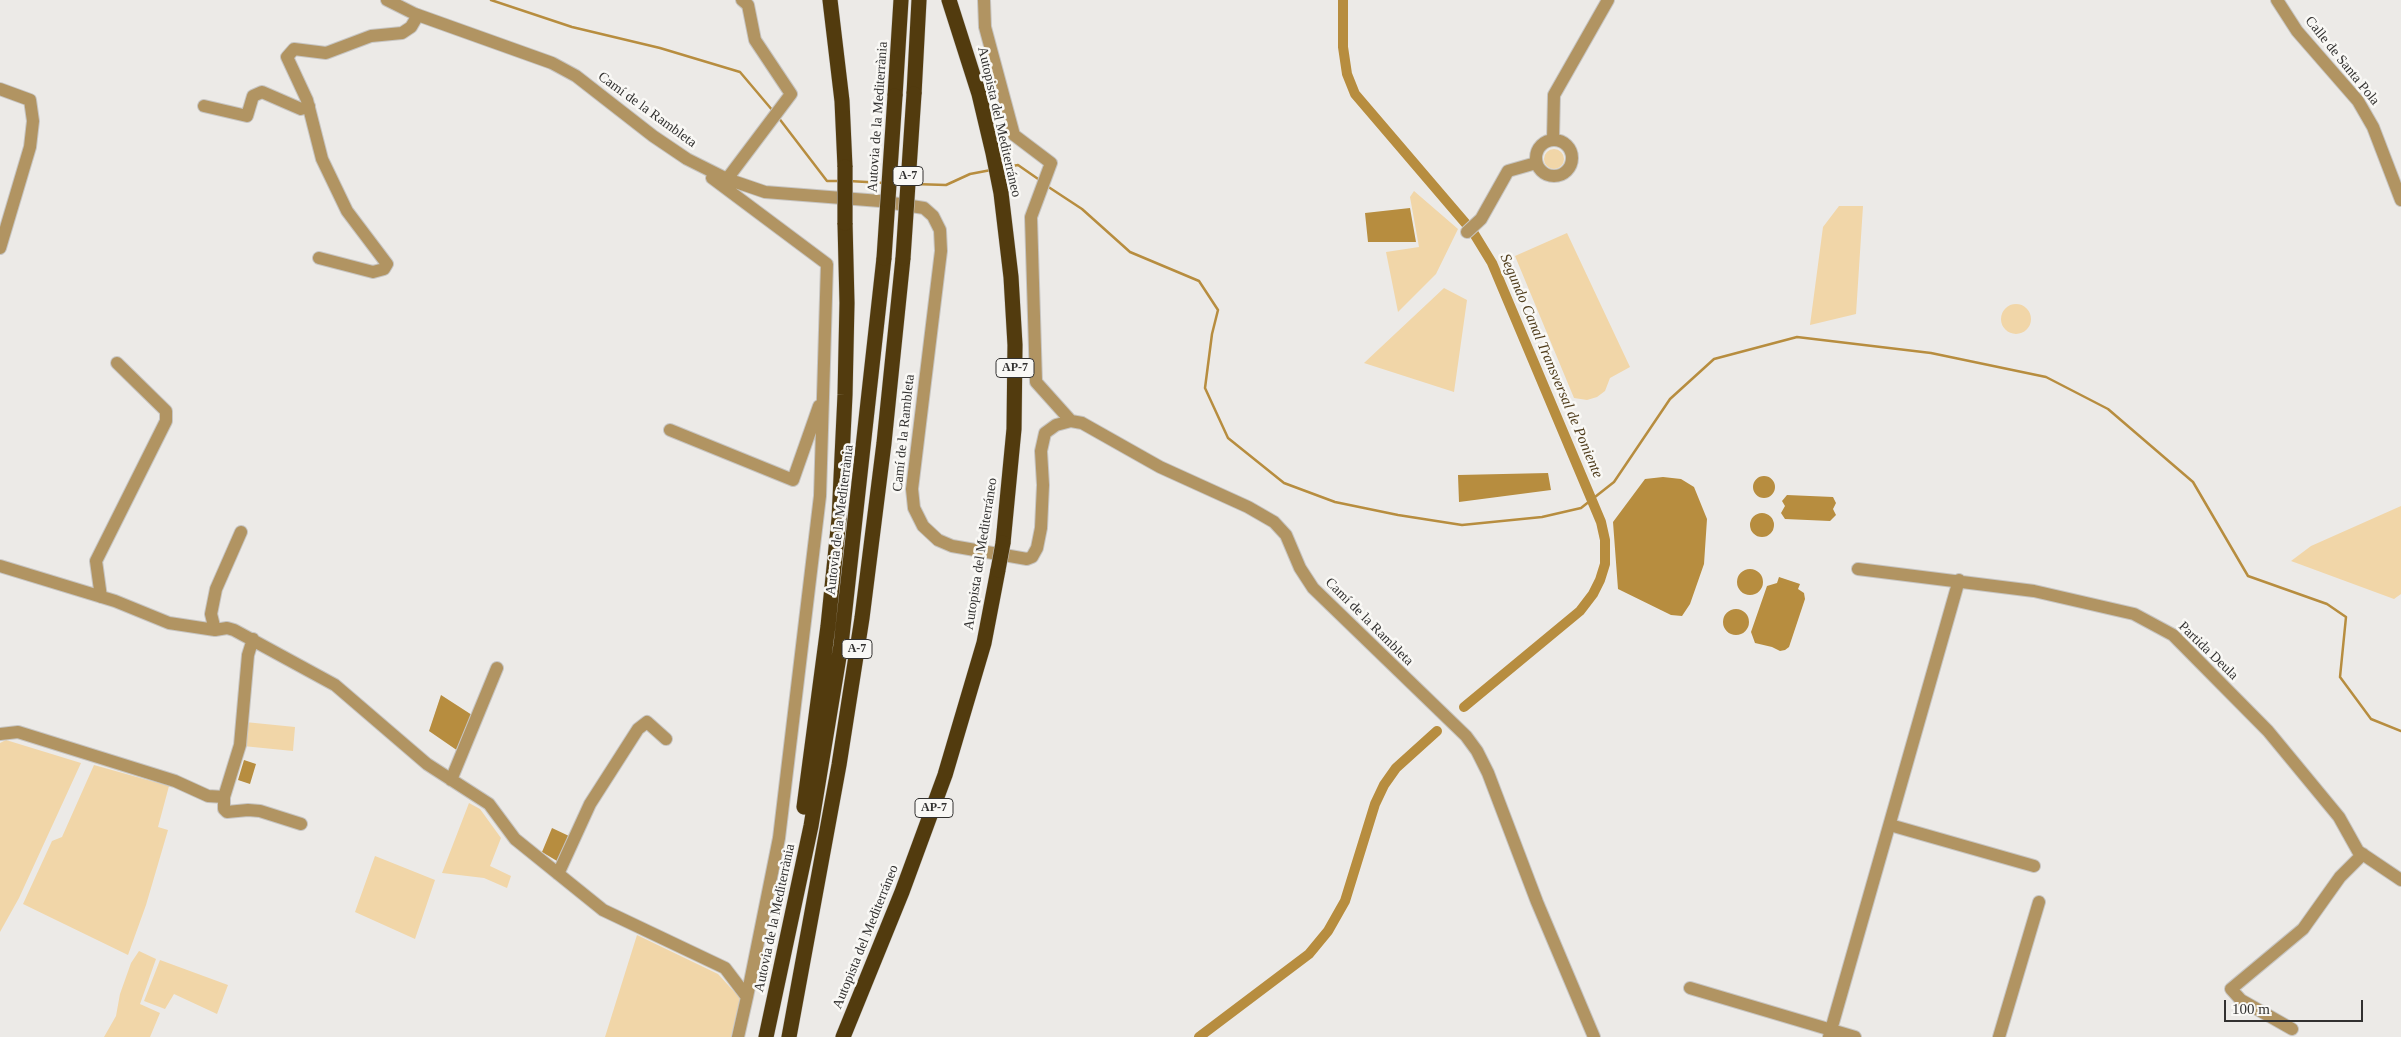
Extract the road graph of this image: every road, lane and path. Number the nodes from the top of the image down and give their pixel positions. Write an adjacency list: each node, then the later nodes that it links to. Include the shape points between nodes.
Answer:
1 (387, 0): 10 (street, Camí de la Rambleta)
2 (742, 0): 17 (street, via 748,5 755,40 791,94)
3 (830, 0): 45 (highway, bridge, via 842,101 845,168 845,386 828,626)
4 (901, 0): 45 (highway, Autovia de la Mediterrània / A-7, bridge, via 884,258 841,645 811,826)
5 (949, 0): 53 (highway, Autopista del Mediterráneo / AP-7, bridge, via 979,94 993,153 1010,277 1015,345 1014,429 1003,543 984,643 945,774 902,892)
6 (984, 0): 24 (street, via 985,27 1014,135 1051,163 1031,217 1036,382)
7 (1608, 0): 14 (street, via 1554,95)
8 (2277, 0): 18 (street, Calle de Santa Pola, via 2297,31 2358,101 2374,127)
9 (919, 2): 52 (highway, A-7, bridge, via 903,258 862,618 834,793)
10 (418, 15): 13 (street, via 411,27 402,32 371,36 326,53 290,51 287,57); 15 (street, Camí de la Rambleta, via 552,63 576,76)
11 (0, 89): 20 (street, via 30,100 33,121 30,147)
12 (204, 106): 13 (street, via 247,116 253,96 262,92 301,109)
13 (309, 106): 21 (street, via 322,159 347,211 387,264 384,269 373,272)
14 (1553, 140): 16 (street, via 1541,146); 16 (street, via 1570,149 1569,168 1554,176 1543,173)
15 (687, 159): 17 (street, Camí de la Rambleta); 23 (street, via 827,264)
16 (1536, 163): 19 (street, via 1508,171 1481,219)
17 (726, 179): 24 (street, Camí de la Rambleta, via 765,192 916,205 933,216 940,230 941,251 912,489 914,508 923,526 938,540 952,546 1027,559 1032,557 1041,528 1041,451 1045,433)
18 (2401, 200)
19 (1471, 228)
20 (0, 248)
21 (320, 258)
22 (117, 363): 30 (street, via 166,411 166,421 96,561)
23 (823, 394): 25 (street, via 793,480); 47 (street, via 820,496 779,838)
24 (1070, 421): 54 (street, Camí de la Rambleta, via 1082,423 1160,467 1274,522 1286,535 1300,568 1313,588 1466,736 1488,773 1537,902)
25 (670, 430)
26 (241, 532): 31 (street, via 216,588 212,614)
27 (0, 566): 30 (street)
28 (1858, 569): 29 (street, Partida Deula)
29 (1959, 580): 39 (street); 40 (street, Partida Deula, via 2034,591 2134,614 2173,635 2268,731 2339,818)
30 (100, 597): 31 (street, via 169,623)
31 (214, 630): 32 (street, via 234,630)
32 (253, 639): 36 (street, via 335,685 427,764); 37 (street, via 246,664 240,745)
33 (497, 668): 36 (street)
34 (0, 734): 37 (street, via 18,732 176,781 208,796)
35 (666, 739): 42 (street, via 647,722 638,729 590,804)
36 (451, 780): 42 (street, via 489,804 515,839)
37 (224, 797): 38 (street, via 224,810 227,812 260,811)
38 (301, 824)
39 (1890, 825): 41 (street); 49 (street)
40 (2363, 854): 43 (street, Partida Deula); 48 (street, via 2340,877 2303,929 2231,990 2241,1000)
41 (2034, 866)
42 (558, 874): 47 (street, via 603,910 724,968)
43 (2401, 880)
44 (2038, 902): 56 (street)
45 (788, 927): 51 (highway, Autovia de la Mediterrània / A-7)
46 (1690, 988): 49 (street)
47 (746, 997): 50 (street)
48 (2292, 1029)
49 (1830, 1033): 55 (street)
50 (738, 1037)
51 (766, 1037)
52 (788, 1037)
53 (843, 1037)
54 (1594, 1037)
55 (1856, 1037)
56 (1999, 1037)

